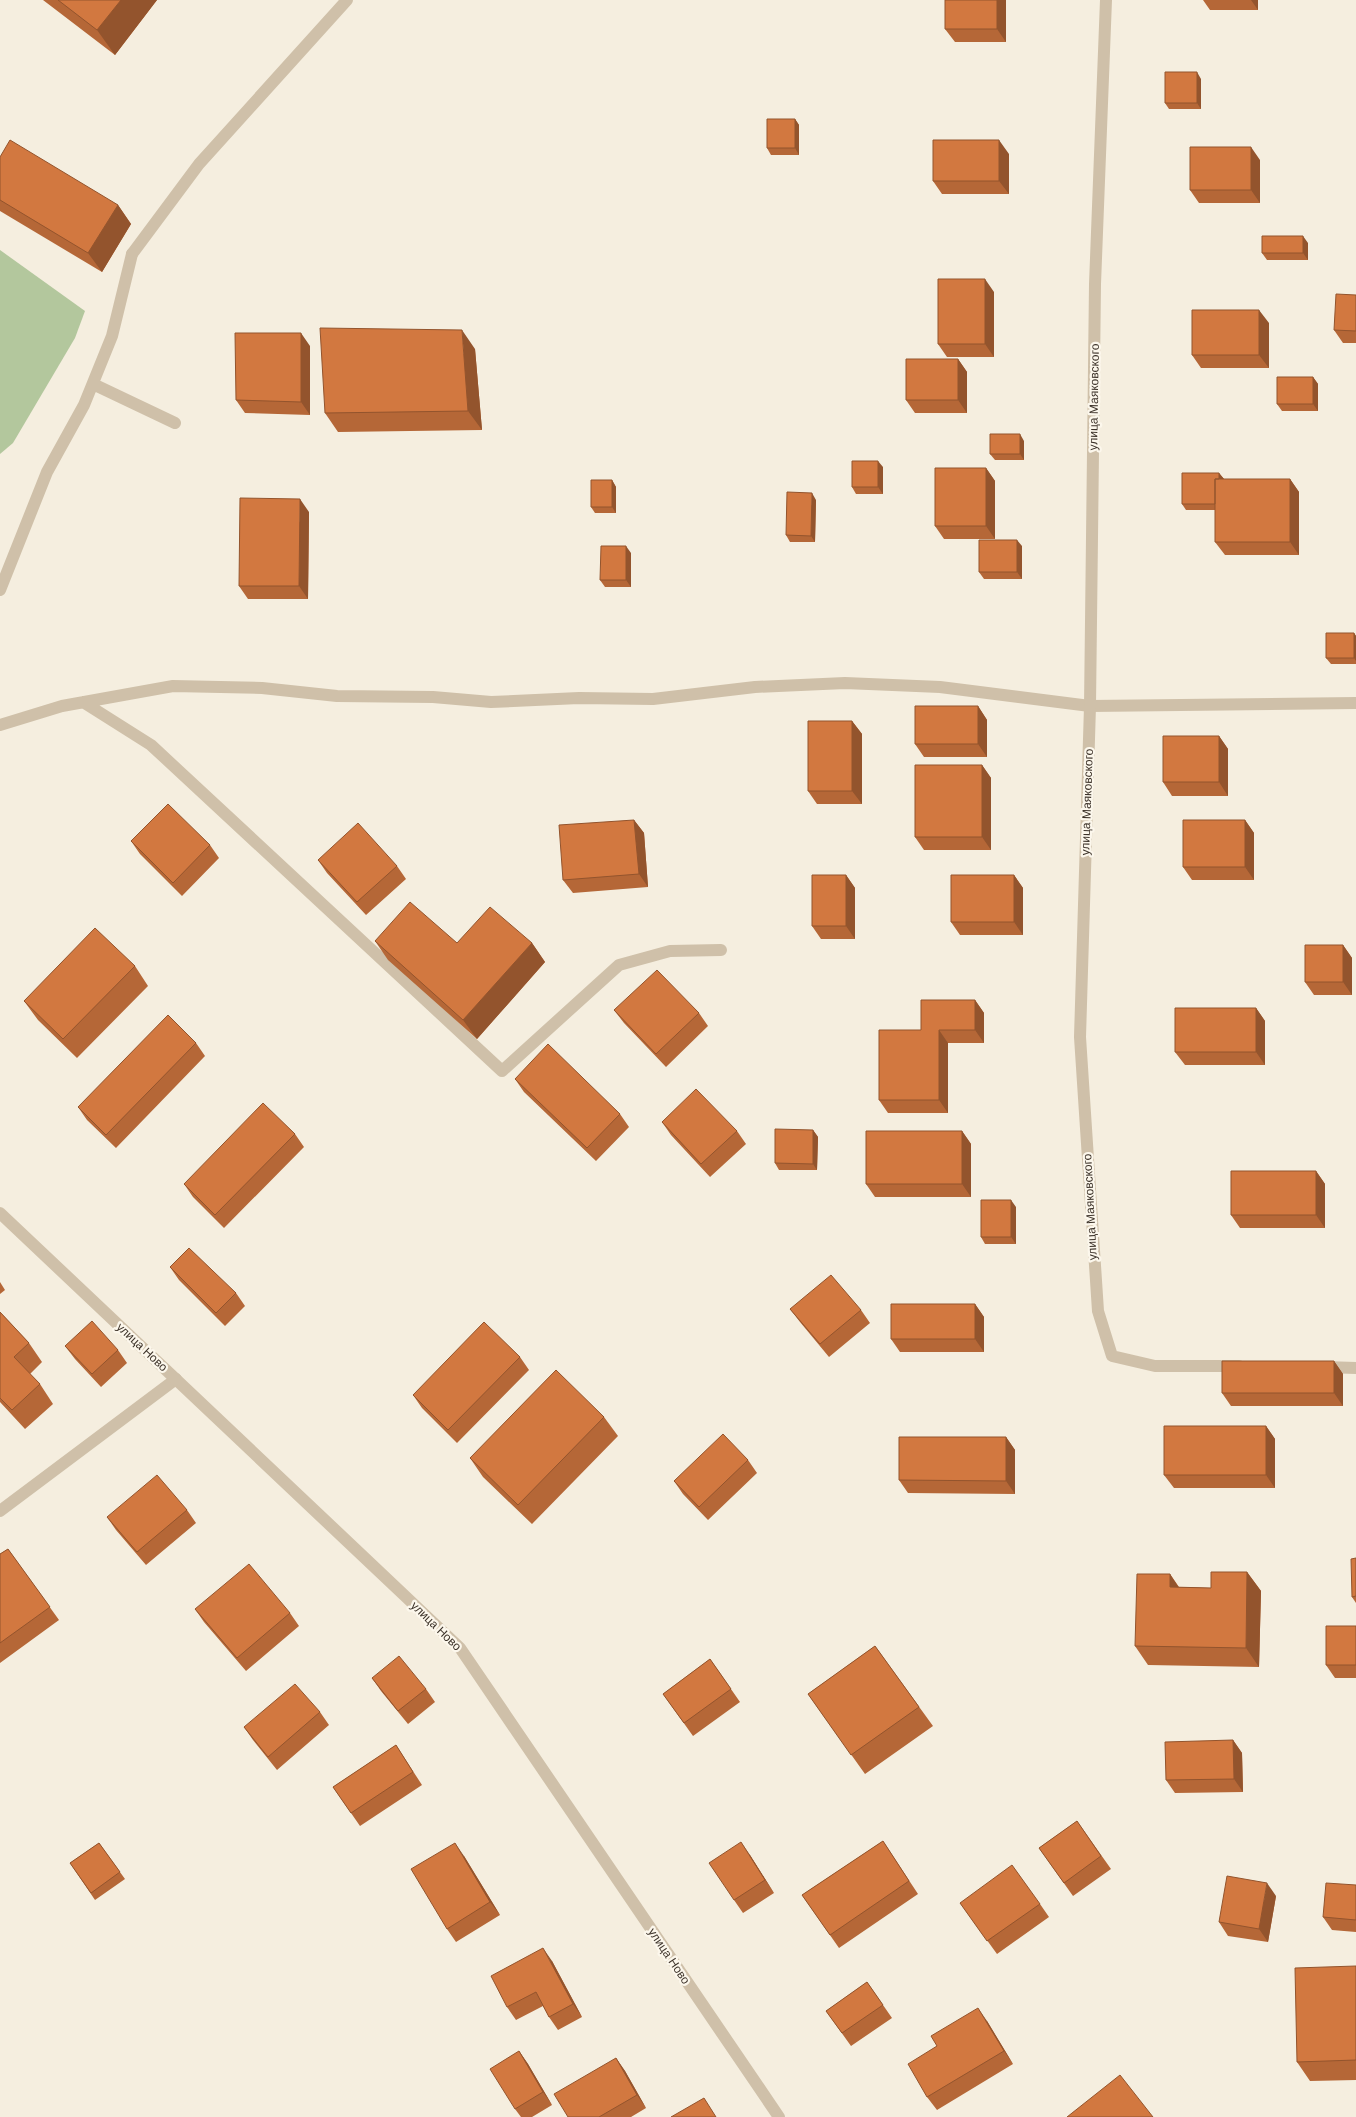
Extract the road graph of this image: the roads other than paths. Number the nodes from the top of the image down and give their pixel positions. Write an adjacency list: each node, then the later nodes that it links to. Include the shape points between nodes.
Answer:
1 (348, 0): 3 (street, via 199,164 132,254 112,336)
2 (1106, 0): 8 (street, улица Маяковского, via 1095,284)
3 (93, 384): 4 (street); 5 (street, via 47,472)
4 (175, 423)
5 (0, 590)
6 (83, 702): 8 (street, via 173,686 491,702 653,699 755,687 845,683 940,687); 9 (street); 10 (street, via 151,745 502,1071 619,965 670,951)
7 (1356, 703): 8 (street)
8 (1090, 706): 12 (street, улица Маяковского, via 1080,1037 1098,1311 1112,1356 1154,1366)
9 (0, 725)
10 (721, 950)
11 (0, 1213): 15 (street, улица Ново)
12 (1253, 1366)
13 (1311, 1366): 14 (street)
14 (1356, 1368)
15 (176, 1379): 16 (street); 17 (street, улица Ново, via 460,1648)
16 (0, 1511)
17 (779, 2117)

